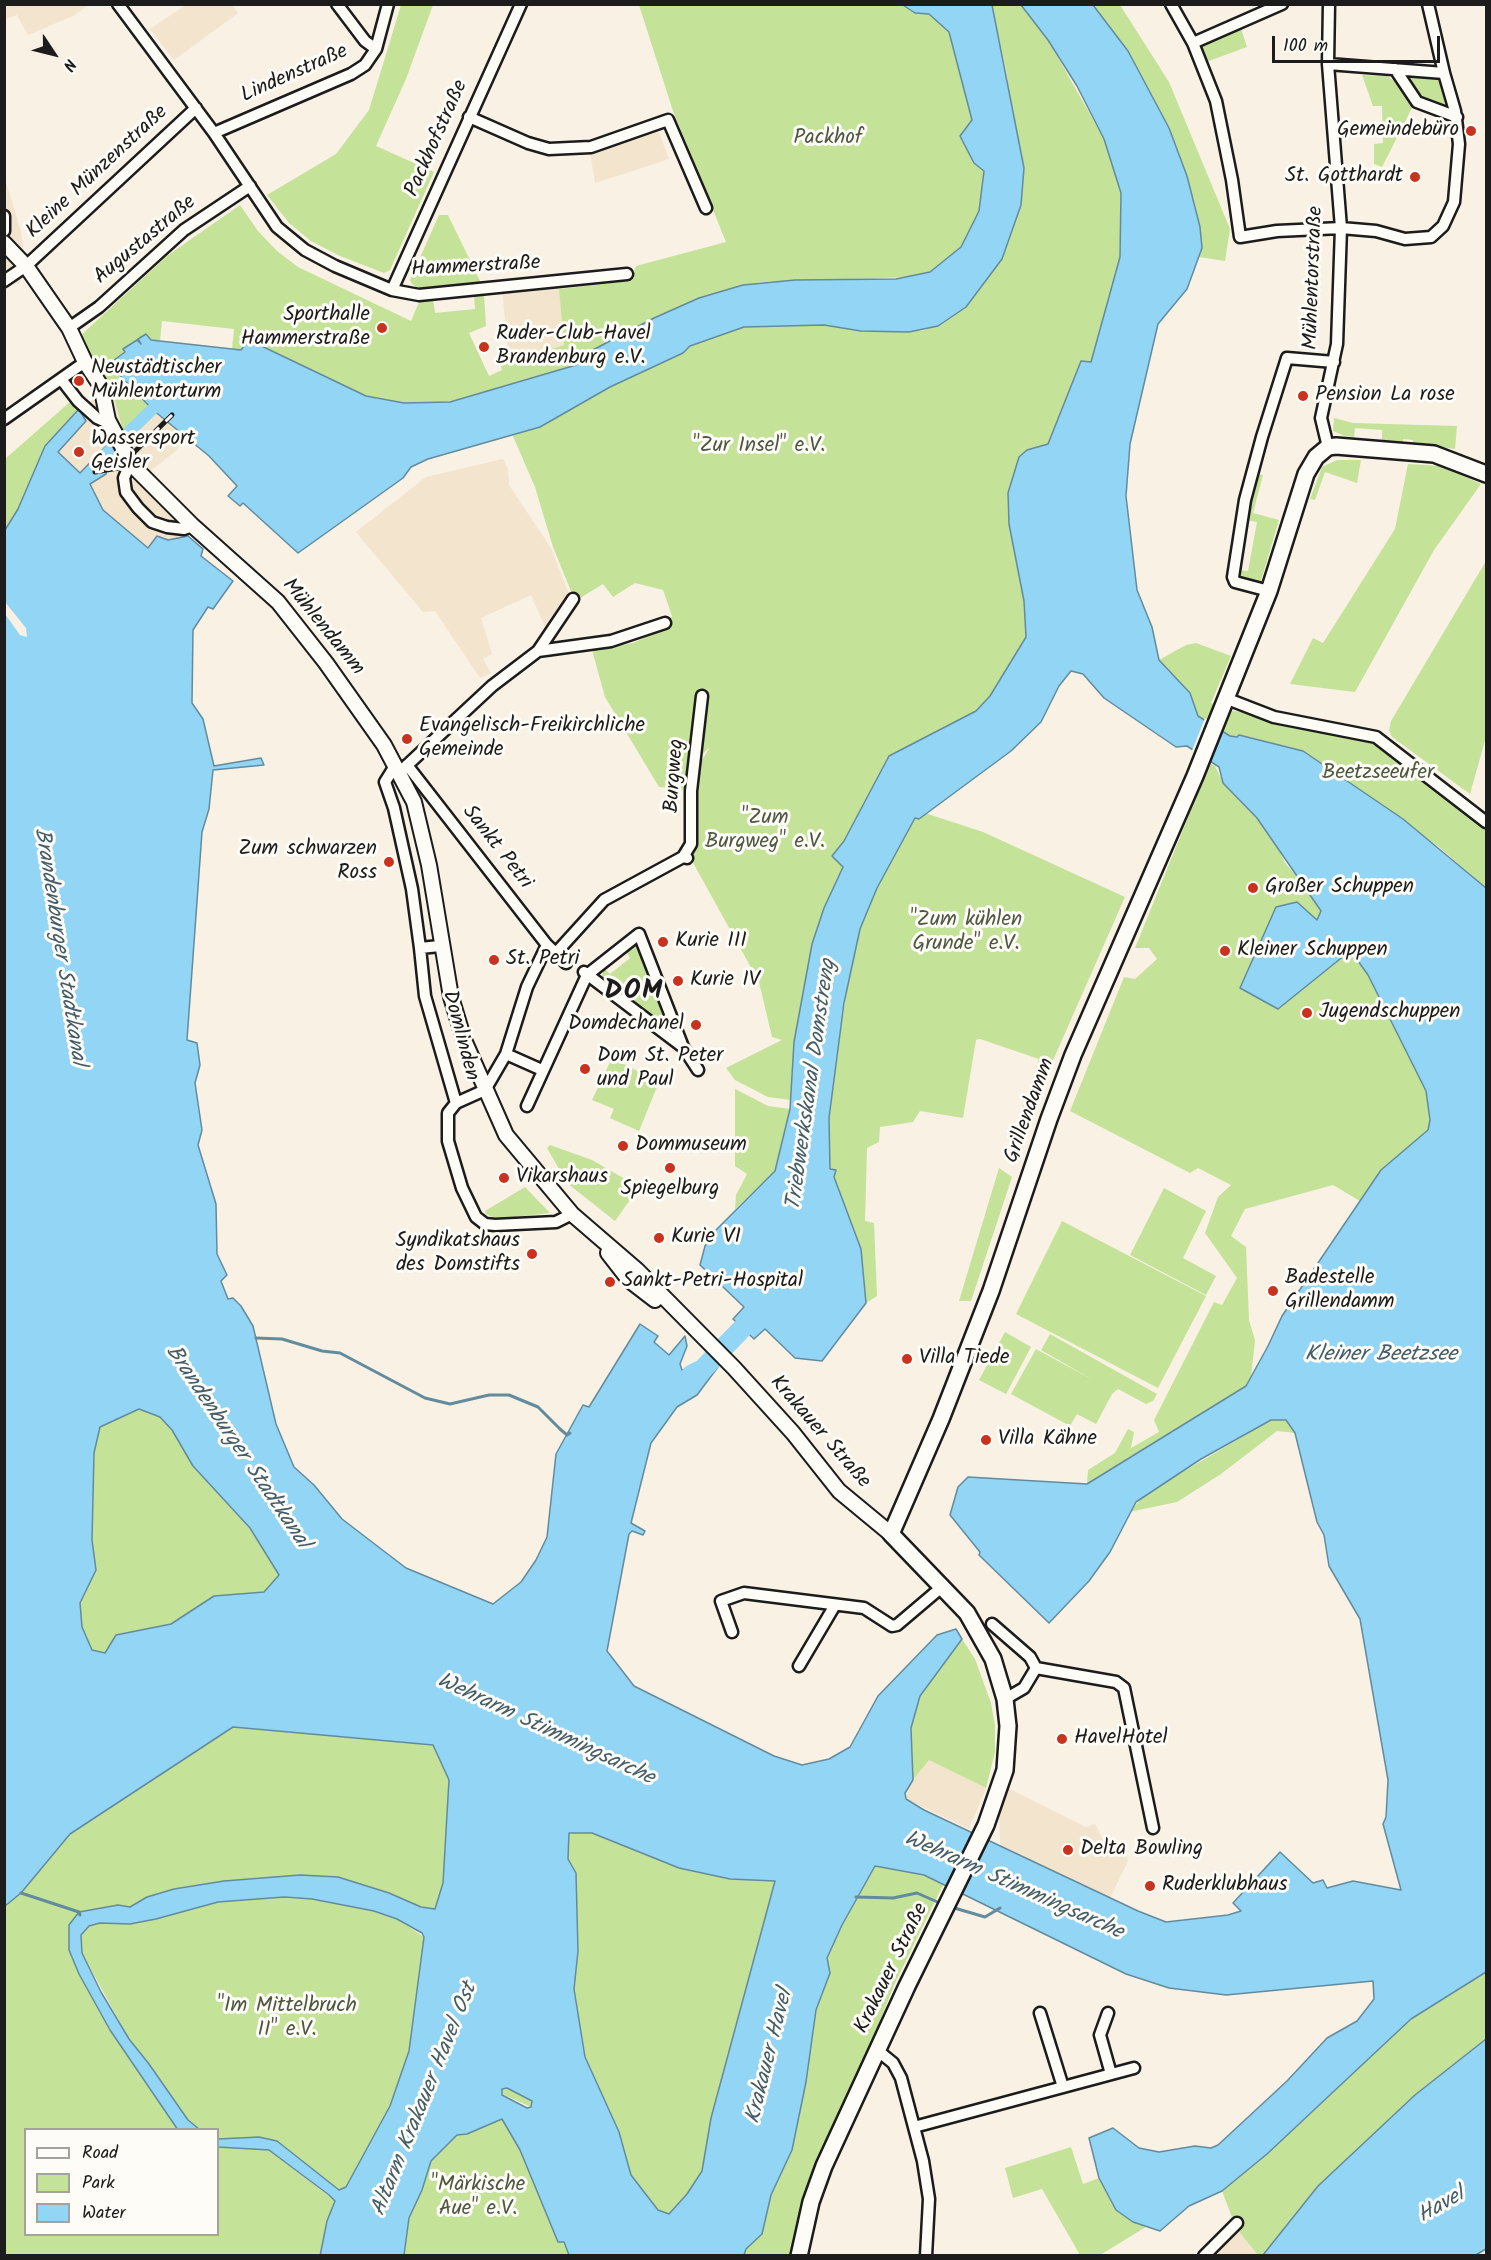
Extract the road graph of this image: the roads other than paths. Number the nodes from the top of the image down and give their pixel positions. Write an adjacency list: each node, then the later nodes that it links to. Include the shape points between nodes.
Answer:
1 (118, 4): 14 (street, Hammerstraße)
2 (337, 4): 10 (street, via 365,41)
3 (388, 4): 10 (street, Lindenstraße)
4 (521, 4): 15 (street, Packhofstraße)
5 (1171, 4): 9 (street)
6 (1282, 4): 9 (street)
7 (1329, 4): 11 (street, Mühlentorstraße)
8 (1428, 4): 13 (street)
9 (1193, 43): 21 (street, via 1216,101 1240,237)
10 (376, 49): 17 (street, Lindenstraße, via 365,65 351,74)
11 (1328, 64): 12 (street); 21 (street, Mühlentorstraße)
12 (1395, 69): 13 (street); 16 (street, via 1417,102)
13 (1444, 73): 16 (street)
14 (196, 108): 17 (street, Hammerstraße); 24 (street, Kleine Münzenstraße)
15 (470, 117): 19 (street, via 549,149 591,147 668,120); 27 (street, Packhofstraße)
16 (1457, 117): 21 (street, via 1454,202 1443,226 1431,237 1405,239)
17 (214, 133): 18 (street, Hammerstraße)
18 (250, 186): 27 (street, Hammerstraße, via 277,226 305,250); 28 (street, Augustastraße, via 184,230 99,307)
19 (706, 208)
20 (4, 216): 22 (street)
21 (1341, 228): 30 (street, Mühlentorstraße)
22 (4, 231)
23 (4, 243): 24 (street, Mühlendamm)
24 (26, 266): 26 (street, Kleine Münzenstraße); 28 (street, Mühlendamm)
25 (627, 274): 27 (street, Hammerstraße, via 418,295)
26 (4, 281)
27 (392, 290)
28 (69, 328): 29 (street, Mühlendamm)
29 (85, 362): 31 (street); 33 (street, Mühlendamm, via 101,386)
30 (1334, 362): 34 (street, Mühlentorstraße, via 1322,418); 38 (street, via 1287,358 1262,437 1245,500 1233,577 1235,582)
31 (61, 379): 32 (street); 33 (street, Mühlendamm, via 78,401)
32 (4, 419)
33 (111, 427): 35 (street, Mühlendamm)
34 (1328, 447): 36 (main road, via 1434,454); 38 (main road, via 1306,474)
35 (129, 458): 37 (street, Mühlendamm); 37 (street, via 124,478 126,492 138,508 153,522 167,528)
36 (1486, 474)
37 (193, 526): 44 (street, Mühlendamm, via 278,602)
38 (1269, 591): 43 (main road)
39 (573, 599): 41 (street)
40 (665, 623): 41 (street, via 631,637)
41 (538, 651): 44 (street, via 492,686)
42 (702, 696): 48 (street, Burgweg, via 691,790 691,844 685,857 604,900)
43 (1223, 703): 45 (street, via 1376,737); 60 (main road, Grillendamm, via 1073,1055 991,1292)
44 (400, 768): 46 (street, Domlinden, via 418,816); 47 (street, Domlinden, via 385,782 412,889); 48 (street, Sankt Petri)
45 (1486, 822)
46 (440, 946): 47 (street); 55 (street, Domlinden, via 464,1040)
47 (420, 948): 56 (street, Domlinden, via 425,996)
48 (551, 950): 49 (street, Sankt Petri); 52 (street, Burgweg, via 527,987)
49 (566, 963)
50 (586, 974): 51 (street); 51 (street, via 639,934); 53 (street)
51 (683, 1047): 54 (street)
52 (506, 1054): 53 (street); 55 (street, Burgweg)
53 (542, 1070): 57 (street)
54 (698, 1070)
55 (485, 1090): 56 (street, Domlinden); 58 (street, Domlinden, via 506,1135)
56 (456, 1103): 58 (street, via 448,1113 448,1141 462,1188 476,1217 495,1225 556,1222)
57 (527, 1106)
58 (572, 1214): 59 (street, Domlinden, via 637,1270)
59 (693, 1328): 60 (street, Krakauer Straße, via 793,1433 838,1491)
60 (891, 1534): 61 (main road, Krakauer Straße)
61 (943, 1586): 62 (street, via 897,1625 891,1626 864,1608); 67 (main road, Krakauer Straße, via 976,1627 993,1659)
62 (835, 1605): 64 (street, via 744,1593 721,1602); 65 (street)
63 (992, 1624): 66 (street, via 1030,1657)
64 (732, 1632)
65 (799, 1666)
66 (1036, 1668): 67 (street, via 1024,1688); 68 (street, via 1116,1682 1124,1688)
67 (1005, 1699): 71 (main road, Krakauer Straße, via 1005,1770 986,1825)
68 (1153, 1828)
69 (1040, 2013): 74 (street)
70 (1108, 2013): 73 (street, via 1100,2035)
71 (877, 2050): 75 (street, via 893,2063 901,2078); 77 (main road, Krakauer Straße, via 824,2166 811,2202)
72 (1134, 2068): 73 (street)
73 (1111, 2074): 74 (street)
74 (1063, 2087): 75 (street)
75 (914, 2127): 78 (street, via 929,2199)
76 (1237, 2223): 79 (street)
77 (800, 2256)
78 (926, 2256)
79 (1204, 2256)

